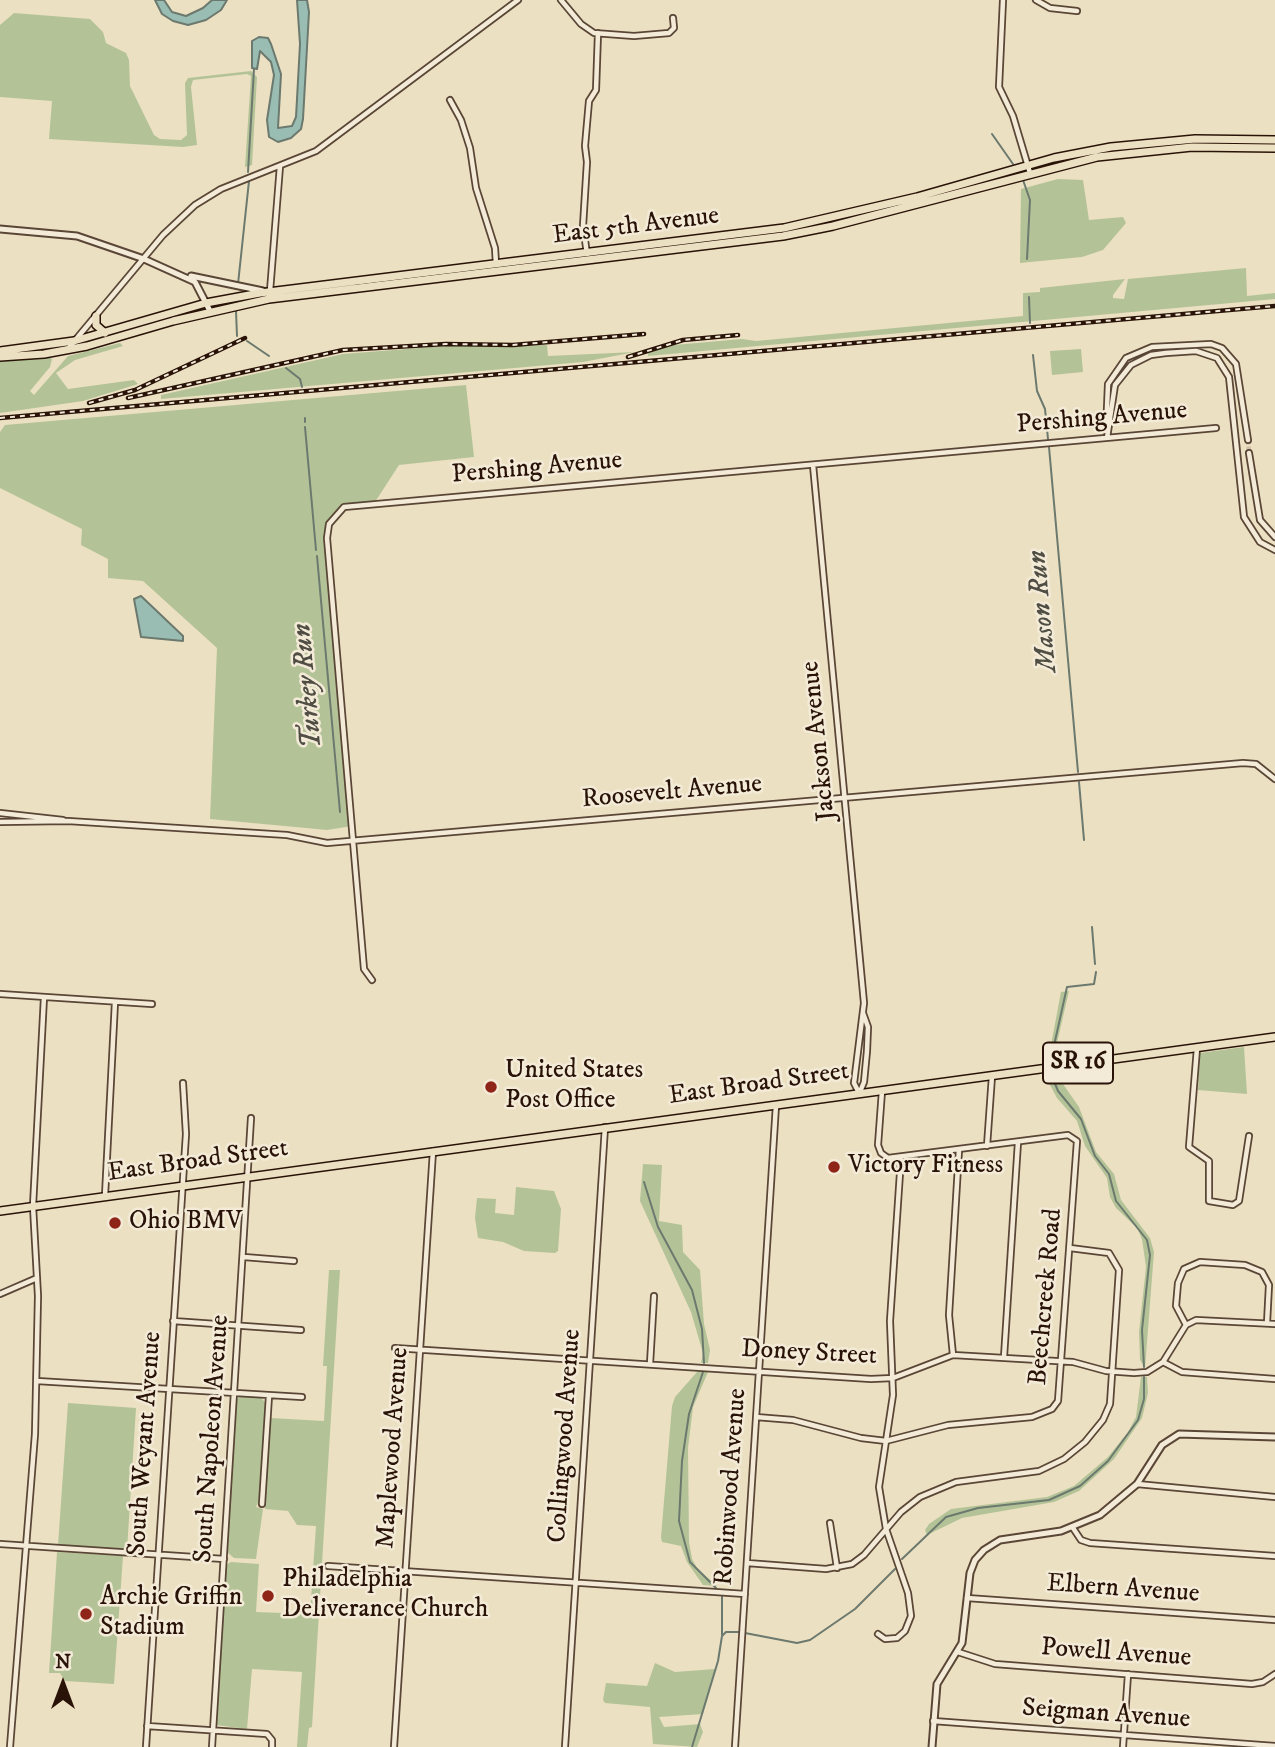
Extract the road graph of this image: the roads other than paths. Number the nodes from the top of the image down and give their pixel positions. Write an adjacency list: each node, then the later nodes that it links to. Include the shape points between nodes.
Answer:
1 (518, 0): 11 (street, via 315,152)
2 (561, 0): 7 (street, via 581,24)
3 (1003, 0): 12 (street, via 999,87)
4 (1036, 0): 5 (street, via 1050,8)
5 (1077, 11)
6 (673, 18): 7 (street, via 674,28 669,33)
7 (598, 33): 14 (street, via 596,90 589,101 584,146)
8 (450, 100): 16 (street, via 470,148)
9 (1275, 140): 12 (main road, East 5th Avenue, via 1153,142 1084,152)
10 (1275, 148): 12 (main road, East 5th Avenue, via 1162,149)
11 (281, 166): 15 (street, via 221,189 195,205); 18 (street)
12 (1029, 169): 14 (main road, East 5th Avenue, via 819,221)
13 (0, 229): 15 (street, via 76,236)
14 (587, 258): 16 (main road, East 5th Avenue)
15 (144, 259): 17 (street); 20 (street)
16 (497, 268): 18 (main road, East 5th Avenue)
17 (181, 274): 18 (street); 19 (street, via 197,284)
18 (271, 295): 19 (main road, East 5th Avenue)
19 (208, 307): 21 (main road, East 5th Avenue); 23 (main road, East 5th Avenue)
20 (96, 316): 21 (main road, via 97,327); 22 (street)
21 (106, 333): 22 (main road, East 5th Avenue)
22 (74, 341): 23 (street); 24 (main road, East 5th Avenue)
23 (67, 350): 25 (main road, East 5th Avenue)
24 (0, 351)
25 (0, 357)
26 (1216, 428): 27 (street, Pershing Avenue)
27 (1107, 438): 28 (street, via 1106,394 1119,365 1142,350 1199,343 1222,348 1236,365); 30 (street, Pershing Avenue); 32 (street, via 1115,385 1131,365 1166,353 1196,351 1217,358 1229,377 1244,517 1260,542)
28 (1248, 440)
29 (1249, 453): 31 (street, via 1260,520)
30 (813, 465): 34 (street, Jackson Avenue); 38 (street, Pershing Avenue, via 344,507 329,524 327,538)
31 (1275, 537)
32 (1275, 550)
33 (1275, 779): 34 (street, Roosevelt Avenue, via 1256,764 1243,763)
34 (843, 796): 38 (street, Roosevelt Avenue); 44 (street, Jackson Avenue, via 853,860)
35 (0, 813): 36 (street, Roosevelt Avenue)
36 (68, 821): 37 (street, Roosevelt Avenue); 38 (street, Roosevelt Avenue)
37 (0, 822)
38 (352, 842): 39 (street, Pershing Avenue, via 364,969)
39 (372, 980)
40 (0, 994): 41 (street)
41 (44, 998): 42 (street); 67 (street)
42 (115, 1002): 43 (street); 66 (street)
43 (152, 1004)
44 (863, 1013): 45 (street, Jackson Avenue); 46 (street, Jackson Avenue)
45 (860, 1026): 46 (street); 49 (street, Jackson Avenue)
46 (868, 1027): 50 (street, Jackson Avenue)
47 (1275, 1037): 48 (main road, East Broad Street / SR 16)
48 (1197, 1047): 51 (main road, East Broad Street / SR 16); 58 (street, via 1189,1147 1209,1161 1209,1201 1233,1205 1239,1201)
49 (857, 1056): 50 (street); 54 (street, Jackson Avenue)
50 (866, 1056): 54 (street, Jackson Avenue)
51 (992, 1075): 53 (main road, East Broad Street / SR 16); 60 (street)
52 (183, 1083): 65 (street, South Weyant Avenue, via 187,1123)
53 (882, 1090): 54 (main road, East Broad Street / SR 16); 63 (street, via 879,1150 888,1158)
54 (859, 1093): 55 (main road, East Broad Street / SR 16)
55 (776, 1104): 57 (main road, East Broad Street / SR 16); 89 (street, Robinwood Avenue)
56 (251, 1118): 64 (street, South Napoleon Avenue)
57 (606, 1127): 62 (main road, East Broad Street / SR 16); 85 (street, Collingwood Avenue)
58 (1250, 1136)
59 (1018, 1142): 60 (street); 69 (street, Beechcreek Road, via 1075,1137); 84 (street)
60 (988, 1146): 61 (street)
61 (960, 1150): 63 (street); 83 (street, via 949,1315)
62 (433, 1151): 64 (main road, East Broad Street / SR 16); 82 (street, Maplewood Avenue)
63 (901, 1158): 91 (street, via 890,1321)
64 (248, 1176): 65 (main road, East Broad Street / SR 16); 70 (street, South Napoleon Avenue)
65 (182, 1186): 66 (main road, East Broad Street / SR 16); 75 (street, South Weyant Avenue)
66 (105, 1196): 67 (main road, East Broad Street / SR 16)
67 (33, 1206): 68 (main road, East Broad Street / SR 16); 72 (street)
68 (0, 1210)
69 (1070, 1248): 86 (street, Beechcreek Road); 90 (street, via 1104,1251 1119,1266)
70 (244, 1257): 71 (street); 78 (street, South Napoleon Avenue)
71 (294, 1261)
72 (37, 1278): 73 (street); 93 (street)
73 (0, 1294)
74 (654, 1296): 88 (street)
75 (173, 1321): 78 (street); 94 (street, South Weyant Avenue)
76 (1267, 1323): 77 (street); 79 (street, via 1206,1319); 79 (street, via 1269,1285 1262,1272 1245,1265 1200,1262 1184,1269 1178,1283 1176,1306)
77 (1275, 1324)
78 (240, 1325): 80 (street); 95 (street, South Napoleon Avenue)
79 (1186, 1325): 87 (street)
80 (301, 1330)
81 (395, 1348): 82 (street, Doney Street)
82 (420, 1349): 85 (street, Doney Street); 115 (street, Maplewood Avenue)
83 (953, 1355): 84 (street, Doney Street); 91 (street, Doney Street)
84 (1004, 1357): 86 (street, Doney Street)
85 (590, 1360): 88 (street, Doney Street); 116 (street, Collingwood Avenue)
86 (1062, 1361): 90 (street, Doney Street); 100 (street, Beechcreek Road, via 1059,1397 1047,1411 1010,1420 948,1425)
87 (1163, 1362): 90 (street, Doney Street, via 1147,1372); 92 (street, via 1182,1372)
88 (650, 1364): 89 (street, Doney Street)
89 (759, 1371): 91 (street, Doney Street); 98 (street, Robinwood Avenue)
90 (1112, 1371): 106 (street, via 1110,1404 1103,1420 1064,1459 1019,1476 956,1482 932,1491 909,1504)
91 (892, 1378): 100 (street)
92 (1275, 1379)
93 (37, 1381): 94 (street); 108 (street)
94 (169, 1389): 95 (street); 109 (street, South Weyant Avenue)
95 (235, 1394): 96 (street); 111 (street, South Napoleon Avenue)
96 (269, 1396): 97 (street); 103 (street)
97 (302, 1397)
98 (756, 1417): 100 (street, Beechcreek Road, via 793,1420); 112 (street, Robinwood Avenue)
99 (1275, 1437): 101 (street, via 1179,1434 1162,1445)
100 (886, 1441): 106 (street, via 879,1487)
101 (1137, 1484): 102 (street); 105 (street, via 1112,1507)
102 (1275, 1497)
103 (262, 1504)
104 (830, 1523): 114 (street)
105 (1073, 1528): 110 (street, via 1090,1544); 118 (street, via 993,1543 972,1565)
106 (886, 1529): 114 (street, via 864,1555); 120 (street, via 908,1592 911,1616 897,1637 885,1639)
107 (0, 1544): 108 (street)
108 (26, 1546): 109 (street); 129 (street)
109 (158, 1555): 111 (street); 125 (street, South Weyant Avenue)
110 (1275, 1556)
111 (224, 1559): 126 (street, South Napoleon Avenue)
112 (747, 1563): 114 (street); 117 (street, Robinwood Avenue)
113 (328, 1566): 115 (street)
114 (837, 1568)
115 (406, 1571): 116 (street); 133 (street, Maplewood Avenue)
116 (576, 1583): 117 (street); 134 (street, Collingwood Avenue)
117 (745, 1594): 135 (street, Robinwood Avenue)
118 (967, 1598): 119 (street, Elbern Avenue); 121 (street)
119 (1275, 1620)
120 (878, 1634)
121 (958, 1652): 122 (street, Powell Avenue, via 995,1664); 124 (street, via 937,1684)
122 (1128, 1674): 123 (street, Powell Avenue, via 1252,1684); 127 (street)
123 (1274, 1676)
124 (933, 1721): 127 (street, Seigman Avenue); 136 (street)
125 (147, 1727): 126 (street); 130 (street, South Weyant Avenue)
126 (213, 1731): 131 (street, South Napoleon Avenue); 132 (street, via 270,1735)
127 (1123, 1735): 128 (street, Seigman Avenue); 137 (street)
128 (1275, 1746)
129 (10, 1747)
130 (146, 1747)
131 (212, 1747)
132 (272, 1747)
133 (394, 1747)
134 (565, 1747)
135 (735, 1747)
136 (932, 1747)
137 (1123, 1747)

